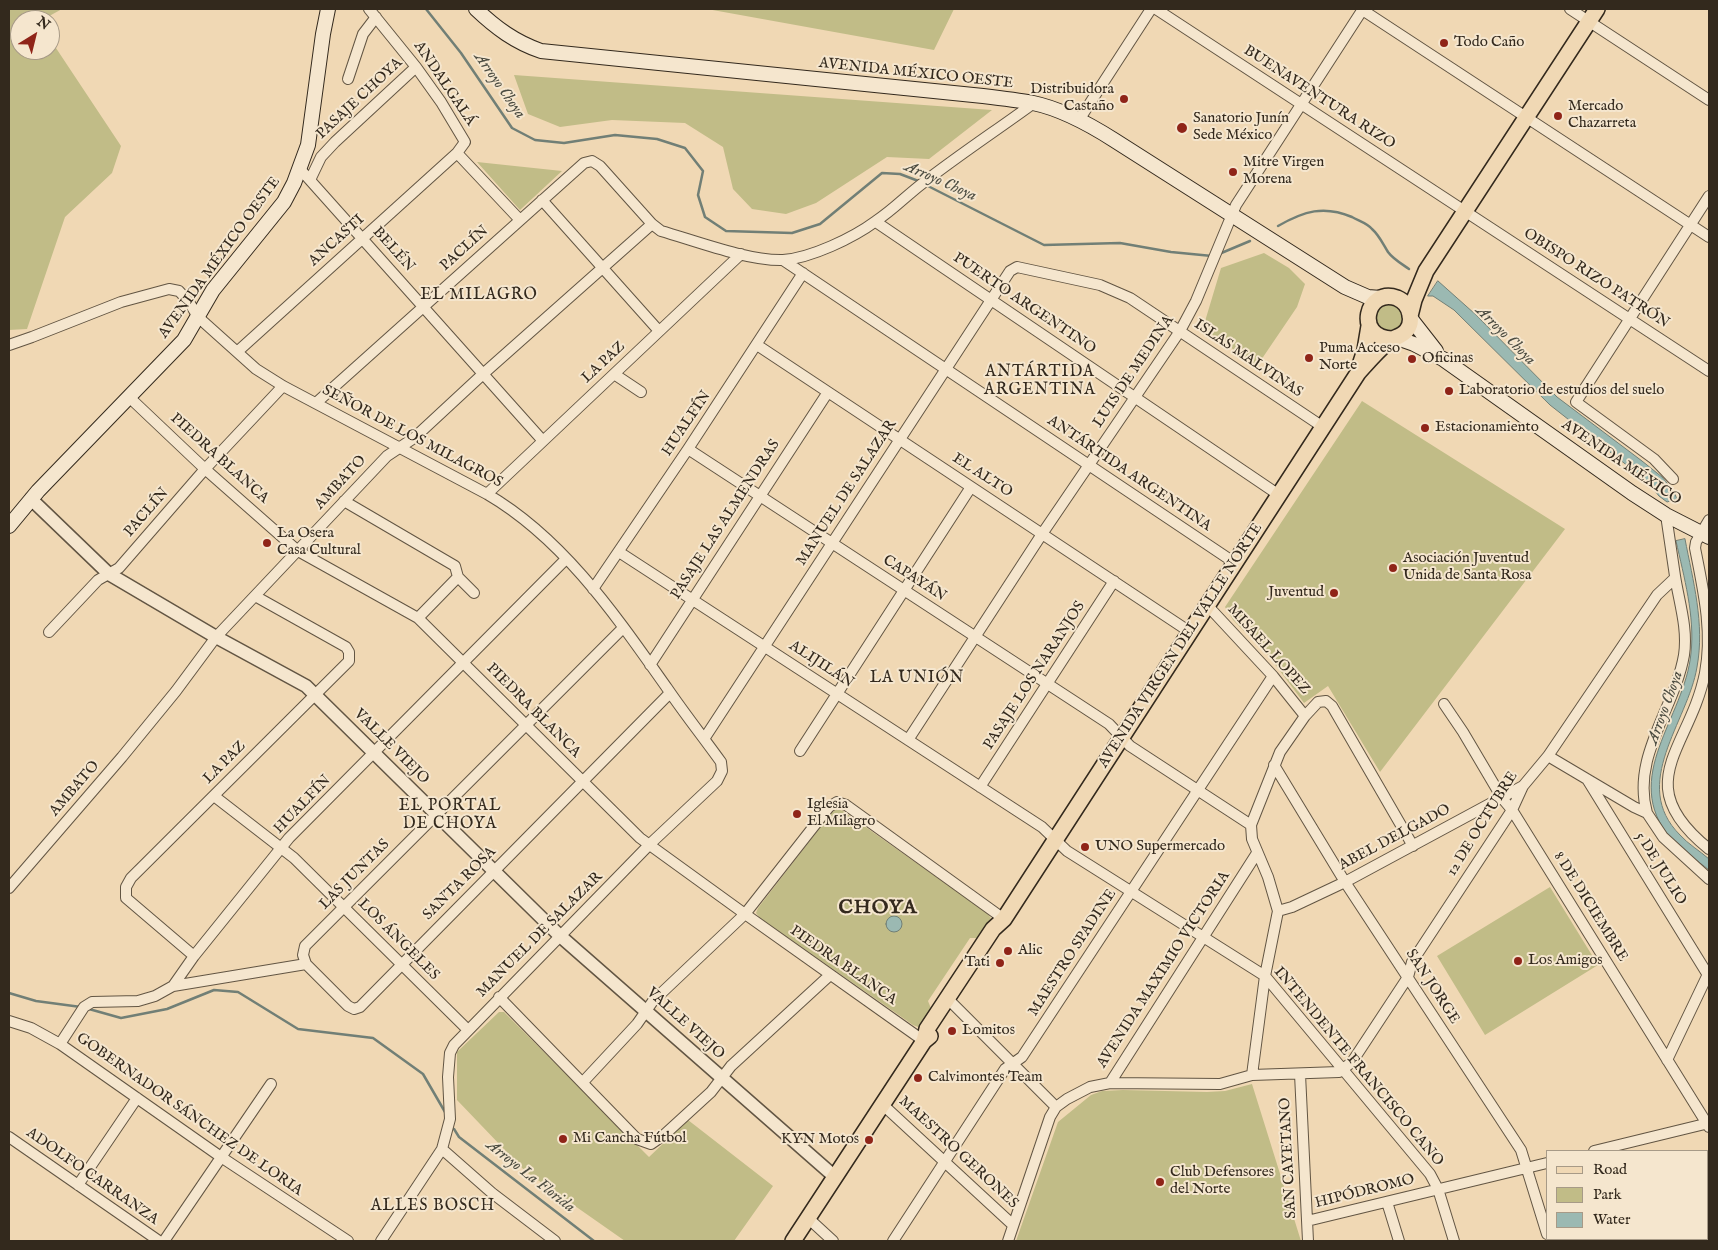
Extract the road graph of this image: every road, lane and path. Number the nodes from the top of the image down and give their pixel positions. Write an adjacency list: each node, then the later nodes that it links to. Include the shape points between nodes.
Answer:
1 (328, 9): 17 (main road, AVENIDA MÉXICO OESTE, via 311,131)
2 (476, 9): 12 (main road, AVENIDA MÉXICO OESTE, via 516,41 541,51 983,96)
3 (1151, 9): 15 (street)
4 (1156, 9): 13 (street, BUENAVENTURA RIZO)
5 (1362, 9): 13 (street, LUIS DE MEDINA); 14 (street)
6 (1570, 9): 8 (street)
7 (373, 13): 9 (street, ANDALGALÁ); 10 (street, via 360,40)
8 (1593, 15): 11 (street); 14 (main road)
9 (416, 67): 16 (street, ANDALGALÁ, via 465,142); 18 (street, PASAJE CHOYA, via 335,142 321,157)
10 (348, 79)
11 (1709, 100)
12 (1034, 104): 15 (main road, AVENIDA MÉXICO OESTE); 24 (street, via 922,183)
13 (1301, 104): 21 (street, BUENAVENTURA RIZO); 22 (street, LUIS DE MEDINA)
14 (1527, 117): 21 (main road); 26 (street)
15 (1079, 120): 22 (main road, AVENIDA MÉXICO OESTE)
16 (457, 153): 23 (street); 28 (street, ANCASTI)
17 (300, 169): 18 (street, BELÉN); 39 (main road, AVENIDA MÉXICO OESTE, via 284,202 213,290)
18 (310, 180): 28 (street, BELÉN)
19 (1709, 196): 26 (street)
20 (542, 200): 23 (street, PACLÍN); 25 (street, PACLÍN, via 584,163 592,161); 32 (street)
21 (1465, 211): 33 (main road); 41 (street, OBISPO RIZO PATRÓN)
22 (1233, 215): 35 (main road, AVENIDA MÉXICO OESTE); 44 (street, LUIS DE MEDINA)
23 (520, 220): 38 (street, PACLÍN)
24 (876, 222): 30 (street, via 834,245 806,256); 37 (street, PUERTO ARGENTINO)
25 (652, 224): 29 (street, via 661,231); 32 (street, AMBATO)
26 (1691, 224): 27 (street); 41 (street)
27 (1709, 236)
28 (362, 239): 38 (street, BELÉN); 48 (street, ANCASTI)
29 (741, 254): 30 (street); 43 (street, LA PAZ)
30 (783, 260): 34 (street, ANTÁRTIDA ARGENTINA)
31 (1017, 267): 37 (street, MANUEL DE SALAZAR, via 1010,271); 44 (street, ISLAS MALVINAS, via 1115,290)
32 (602, 268): 43 (street); 53 (street, AMBATO)
33 (1426, 271): 36 (main road, via 1405,288); 40 (main road)
34 (803, 273): 47 (street, HUALFÍN); 50 (street, ANTÁRTIDA ARGENTINA)
35 (1345, 287): 36 (main road, AVENIDA MÉXICO OESTE, via 1368,297); 42 (main road, AVENIDA MÉXICO OESTE)
36 (1384, 297): 40 (main road, via 1394,297 1405,304); 42 (main road, via 1371,306)
37 (991, 300): 50 (street, MANUEL DE SALAZAR); 59 (street, PUERTO ARGENTINO)
38 (423, 307): 53 (street, BELÉN); 60 (street, PACLÍN)
39 (198, 317): 46 (street, SEÑOR DE LOS MILAGROS, via 190,302 169,288 120,302); 48 (street, SEÑOR DE LOS MILAGROS); 58 (main road, AVENIDA MÉXICO OESTE, via 184,340)
40 (1410, 317): 45 (main road, via 1406,330); 49 (main road, AVENIDA MÉXICO)
41 (1630, 319): 51 (street, OBISPO RIZO PATRÓN); 68 (street, via 1576,402 1654,459)
42 (1369, 323): 45 (main road, via 1379,336); 52 (main road, AVENIDA VIRGEN DEL VALLE NORTE)
43 (659, 331): 54 (street, LA PAZ)
44 (1180, 331): 59 (street, LUIS DE MEDINA); 61 (street, ISLAS MALVINAS)
45 (1394, 338): 49 (main road, AVENIDA MÉXICO); 52 (main road, AVENIDA VIRGEN DEL VALLE NORTE)
46 (9, 345)
47 (757, 346): 57 (street, EL ALTO); 65 (street, HUALFÍN)
48 (237, 352): 55 (street, SEÑOR DE LOS MILAGROS)
49 (1443, 359): 75 (main road, AVENIDA MÉXICO)
50 (946, 369): 62 (street, MANUEL DE SALAZAR); 66 (street, ANTÁRTIDA ARGENTINA)
51 (1709, 372)
52 (1358, 373): 61 (main road, AVENIDA VIRGEN DEL VALLE NORTE)
53 (483, 374): 63 (street, BELÉN); 64 (street, AMBATO)
54 (614, 374): 56 (street); 63 (street, LA PAZ)
55 (283, 386): 60 (street, SEÑOR DE LOS MILAGROS); 67 (street, PACLÍN)
56 (640, 392)
57 (828, 392): 62 (street, EL ALTO); 72 (street, PASAJE LAS ALMENDRAS)
58 (128, 396): 67 (street, PIEDRA BLANCA); 73 (main road, AVENIDA MÉXICO OESTE)
59 (1135, 397): 66 (street, LUIS DE MEDINA); 71 (street, PUERTO ARGENTINO)
60 (316, 403): 64 (street, SEÑOR DE LOS MILAGROS)
61 (1323, 427): 71 (main road, AVENIDA VIRGEN DEL VALLE NORTE)
62 (900, 440): 69 (street, EL ALTO); 80 (street, MANUEL DE SALAZAR)
63 (543, 441): 70 (street, LA PAZ)
64 (400, 448): 70 (street, SEÑOR DE LOS MILAGROS); 74 (street, AMBATO, via 387,456)
65 (688, 449): 72 (street, CAPAYÁN); 82 (street, HUALFÍN)
66 (1089, 465): 78 (street, LUIS DE MEDINA); 84 (street, ANTÁRTIDA ARGENTINA)
67 (205, 469): 81 (street, PIEDRA BLANCA); 85 (street, PACLÍN, via 119,568)
68 (1673, 479)
69 (971, 487): 78 (street, EL ALTO); 90 (street)
70 (487, 494): 83 (street, SEÑOR DE LOS MILAGROS, via 531,524)
71 (1279, 495): 84 (main road, AVENIDA VIRGEN DEL VALLE NORTE)
72 (760, 496): 80 (street, CAPAYÁN); 93 (street, PASAJE LAS ALMENDRAS)
73 (31, 499): 77 (main road, AVENIDA MÉXICO OESTE); 85 (street, VALLE VIEJO)
74 (344, 502): 81 (street, AMBATO); 86 (street, via 455,566)
75 (1666, 515): 79 (main road, AVENIDA MÉXICO); 87 (street)
76 (1709, 520): 79 (street)
77 (9, 526)
78 (1042, 534): 88 (street, EL ALTO); 101 (street, LUIS DE MEDINA)
79 (1705, 535): 99 (street, via 1696,542 1695,548)
80 (832, 543): 90 (street, CAPAYÁN); 102 (street, MANUEL DE SALAZAR)
81 (298, 551): 92 (street, AMBATO); 95 (street, PIEDRA BLANCA)
82 (619, 552): 89 (street, HUALFÍN); 93 (street, ALIJILÁN)
83 (566, 558): 89 (street, SEÑOR DE LOS MILAGROS); 103 (street, HUALFÍN)
84 (1235, 563): 94 (main road, AVENIDA VIRGEN DEL VALLE NORTE)
85 (109, 574): 97 (street, PACLÍN, via 98,580); 100 (street, VALLE VIEJO)
86 (458, 576): 91 (street); 95 (street)
87 (1675, 578): 118 (street, 12 DE OCTUBRE, via 1657,595); 129 (street, via 1684,628 1684,654 1678,679 1646,762)
88 (1114, 581): 98 (street, EL ALTO); 106 (street, PASAJE LOS NARANJOS)
89 (593, 589): 96 (street, SEÑOR DE LOS MILAGROS)
90 (904, 590): 101 (street, CAPAYÁN); 108 (street)
91 (474, 592)
92 (255, 596): 100 (street, AMBATO); 109 (street, LA PAZ, via 346,647 349,661)
93 (692, 599): 102 (street, ALIJILÁN); 104 (street, PASAJE LAS ALMENDRAS)
94 (1207, 605): 98 (main road, AVENIDA VIRGEN DEL VALLE NORTE); 105 (street, MISAEL LOPEZ)
95 (418, 618): 103 (street, PIEDRA BLANCA)
96 (623, 628): 104 (street, SEÑOR DE LOS MILAGROS); 112 (street, LAS JUNTAS)
97 (49, 632)
98 (1190, 632): 113 (main road, AVENIDA VIRGEN DEL VALLE NORTE)
99 (1709, 635): 134 (street, via 1705,673 1694,710 1672,758 1668,778 1669,798 1675,814 1687,831)
100 (216, 637): 109 (street, VALLE VIEJO); 141 (street, AMBATO, via 128,750)
101 (976, 637): 106 (street, CAPAYÁN); 115 (street, LUIS DE MEDINA)
102 (765, 647): 108 (street, ALIJILÁN); 114 (street, MANUEL DE SALAZAR)
103 (463, 663): 112 (street, PIEDRA BLANCA); 117 (street, HUALFÍN)
104 (650, 665): 107 (street, SEÑOR DE LOS MILAGROS)
105 (1273, 676): 111 (street, MISAEL LOPEZ); 125 (street, MAESTRO SPADINE)
106 (1048, 684): 113 (street, CAPAYÁN, via 1110,724); 124 (street, PASAJE LOS NARANJOS)
107 (670, 693): 114 (street, SEÑOR DE LOS MILAGROS); 122 (street, SANTA ROSA)
108 (836, 693): 115 (street, ALIJILÁN); 116 (street)
109 (315, 694): 117 (street, VALLE VIEJO); 126 (street, LA PAZ)
110 (1444, 704): 127 (street, 8 DE DICIEMBRE)
111 (1305, 716): 119 (street); 135 (street, via 1318,702 1326,701 1332,706)
112 (526, 725): 122 (street, PIEDRA BLANCA); 130 (street, LAS JUNTAS)
113 (1121, 738): 125 (street, CAPAYÁN); 132 (main road, AVENIDA VIRGEN DEL VALLE NORTE)
114 (704, 739): 120 (street, SEÑOR DE LOS MILAGROS, via 721,762)
115 (908, 740): 124 (street, ALIJILÁN)
116 (800, 750)
117 (375, 753): 130 (street, VALLE VIEJO); 136 (street, HUALFÍN)
118 (1548, 756): 121 (street); 123 (street, 12 DE OCTUBRE)
119 (1274, 765): 131 (street); 140 (street, SAN JORGE)
120 (722, 771): 133 (street, MANUEL DE SALAZAR, via 717,781)
121 (1587, 779): 129 (street); 152 (street, 5 DE JULIO)
122 (583, 783): 133 (street, PIEDRA BLANCA); 138 (street, SANTA ROSA)
123 (1523, 786): 127 (street, ABEL DELGADO); 128 (street, 12 DE OCTUBRE)
124 (980, 787): 132 (street, ALIJILÁN, via 1042,827)
125 (1198, 790): 131 (street, CAPAYÁN); 142 (street, MAESTRO SPADINE)
126 (214, 796): 136 (street, LOS ÁNGELES); 149 (street, LA PAZ, via 131,878 126,887 126,898)
127 (1502, 798): 128 (street, 8 DE DICIEMBRE); 135 (street, ABEL DELGADO)
128 (1512, 810): 155 (street, 12 DE OCTUBRE, via 1412,962); 164 (street, 8 DE DICIEMBRE)
129 (1647, 812): 139 (street, via 1663,837)
130 (437, 815): 138 (street, VALLE VIEJO); 143 (street, LAS JUNTAS)
131 (1251, 825): 137 (street)
132 (1055, 840): 142 (street, INTENDENTE FRANCISCO CANO, via 1067,851); 146 (main road, AVENIDA VIRGEN DEL VALLE NORTE)
133 (650, 844): 145 (street, PIEDRA BLANCA); 147 (street, MANUEL DE SALAZAR)
134 (1708, 844)
135 (1413, 846): 140 (street, ABEL DELGADO)
136 (281, 849): 143 (street, LOS ÁNGELES); 149 (street, HUALFÍN)
137 (1257, 853): 144 (street); 148 (street, AVENIDA MAXIMIO VICTORIA)
138 (494, 871): 147 (street, VALLE VIEJO); 151 (street, SANTA ROSA)
139 (1709, 879)
140 (1345, 882): 144 (street, ABEL DELGADO, via 1292,907); 155 (street, SAN JORGE)
141 (9, 888)
142 (1132, 890): 148 (street, INTENDENTE FRANCISCO CANO); 165 (street, MAESTRO SPADINE, via 1022,1057)
143 (344, 908): 150 (street, LAS JUNTAS, via 306,946); 151 (street, LOS ÁNGELES)
144 (1278, 910): 154 (street)
145 (745, 914): 146 (street, via 829,807 837,802 846,805); 153 (street, PIEDRA BLANCA); 159 (street)
146 (1004, 919): 158 (main road, AVENIDA VIRGEN DEL VALLE NORTE, via 1000,932)
147 (559, 935): 157 (street, MANUEL DE SALAZAR); 159 (street, VALLE VIEJO)
148 (1203, 936): 154 (street, INTENDENTE FRANCISCO CANO); 171 (street, AVENIDA MAXIMIO VICTORIA)
149 (194, 956): 156 (street, HUALFÍN)
150 (304, 959): 151 (street, SANTA ROSA, via 354,1009 360,1007); 156 (street)
151 (401, 965): 161 (street, LOS ÁNGELES)
152 (1709, 974): 164 (street)
153 (830, 975): 162 (street, PIEDRA BLANCA); 169 (street)
154 (1266, 976): 166 (street, INTENDENTE FRANCISCO CANO); 168 (street)
155 (1408, 977): 166 (street, 12 DE OCTUBRE, via 1352,1062); 183 (street, SAN JORGE, via 1521,1150)
156 (173, 986): 163 (street, HUALFÍN, via 138,1001 92,1002 84,1007)
157 (499, 997): 161 (street, MANUEL DE SALAZAR); 170 (street)
158 (950, 1001): 162 (main road, AVENIDA VIRGEN DEL VALLE NORTE, via 932,1034); 165 (street)
159 (646, 1011): 169 (street, VALLE VIEJO); 170 (street)
160 (9, 1021): 163 (street, GOBERNADOR SÁNCHEZ DE LORIA, via 31,1028)
161 (468, 1030): 178 (street, MANUEL DE SALAZAR, via 450,1053 450,1119)
162 (924, 1041): 174 (main road, AVENIDA VIRGEN DEL VALLE NORTE)
163 (60, 1044): 173 (street, GOBERNADOR SÁNCHEZ DE LORIA)
164 (1667, 1060): 176 (street, 8 DE DICIEMBRE)
165 (1013, 1063): 175 (street); 181 (street, MAESTRO SPADINE, via 1005,1069)
166 (1344, 1068): 167 (street, via 1338,1072); 186 (street, INTENDENTE FRANCISCO CANO, via 1430,1174)
167 (1300, 1074): 168 (street); 189 (street, SAN CAYETANO)
168 (1252, 1075): 171 (street, via 1220,1084)
169 (721, 1078): 170 (street, via 711,1092 651,1144 638,1139); 184 (street, VALLE VIEJO)
170 (583, 1082)
171 (1110, 1083): 175 (street, AVENIDA MAXIMIO VICTORIA, via 1090,1087)
172 (271, 1084): 180 (street)
173 (137, 1098): 180 (street, GOBERNADOR SÁNCHEZ DE LORIA); 185 (street)
174 (882, 1104): 181 (street, MAESTRO GERONES); 184 (main road, AVENIDA VIRGEN DEL VALLE NORTE)
175 (1056, 1107): 190 (street)
176 (1708, 1125): 179 (street)
177 (9, 1137): 185 (street, ADOLFO CARRANZA)
178 (442, 1149): 195 (street, MANUEL DE SALAZAR); 196 (street, via 492,1193)
179 (1598, 1150)
180 (221, 1157): 193 (street); 194 (street, GOBERNADOR SÁNCHEZ DE LORIA)
181 (945, 1161): 190 (street, MAESTRO GERONES); 199 (street, MAESTRO SPADINE)
182 (1546, 1163): 183 (street, HIPÓDROMO)
183 (1527, 1168): 186 (street, HIPÓDROMO); 191 (street, SAN JORGE)
184 (835, 1177): 188 (main road, AVENIDA VIRGEN DEL VALLE NORTE)
185 (78, 1186): 192 (street, ADOLFO CARRANZA)
186 (1438, 1189): 187 (street, HIPÓDROMO); 203 (street, INTENDENTE FRANCISCO CANO)
187 (1387, 1202): 189 (street, HIPÓDROMO); 202 (street)
188 (808, 1218): 197 (main road, AVENIDA VIRGEN DEL VALLE NORTE); 198 (street)
189 (1307, 1222): 201 (street, SAN CAYETANO)
190 (1013, 1225): 200 (street)
191 (1546, 1231)
192 (159, 1241)
193 (164, 1241)
194 (348, 1241)
195 (381, 1241)
196 (555, 1241)
197 (793, 1241)
198 (832, 1241)
199 (893, 1241)
200 (1008, 1241)
201 (1308, 1241)
202 (1399, 1241)
203 (1454, 1241)

